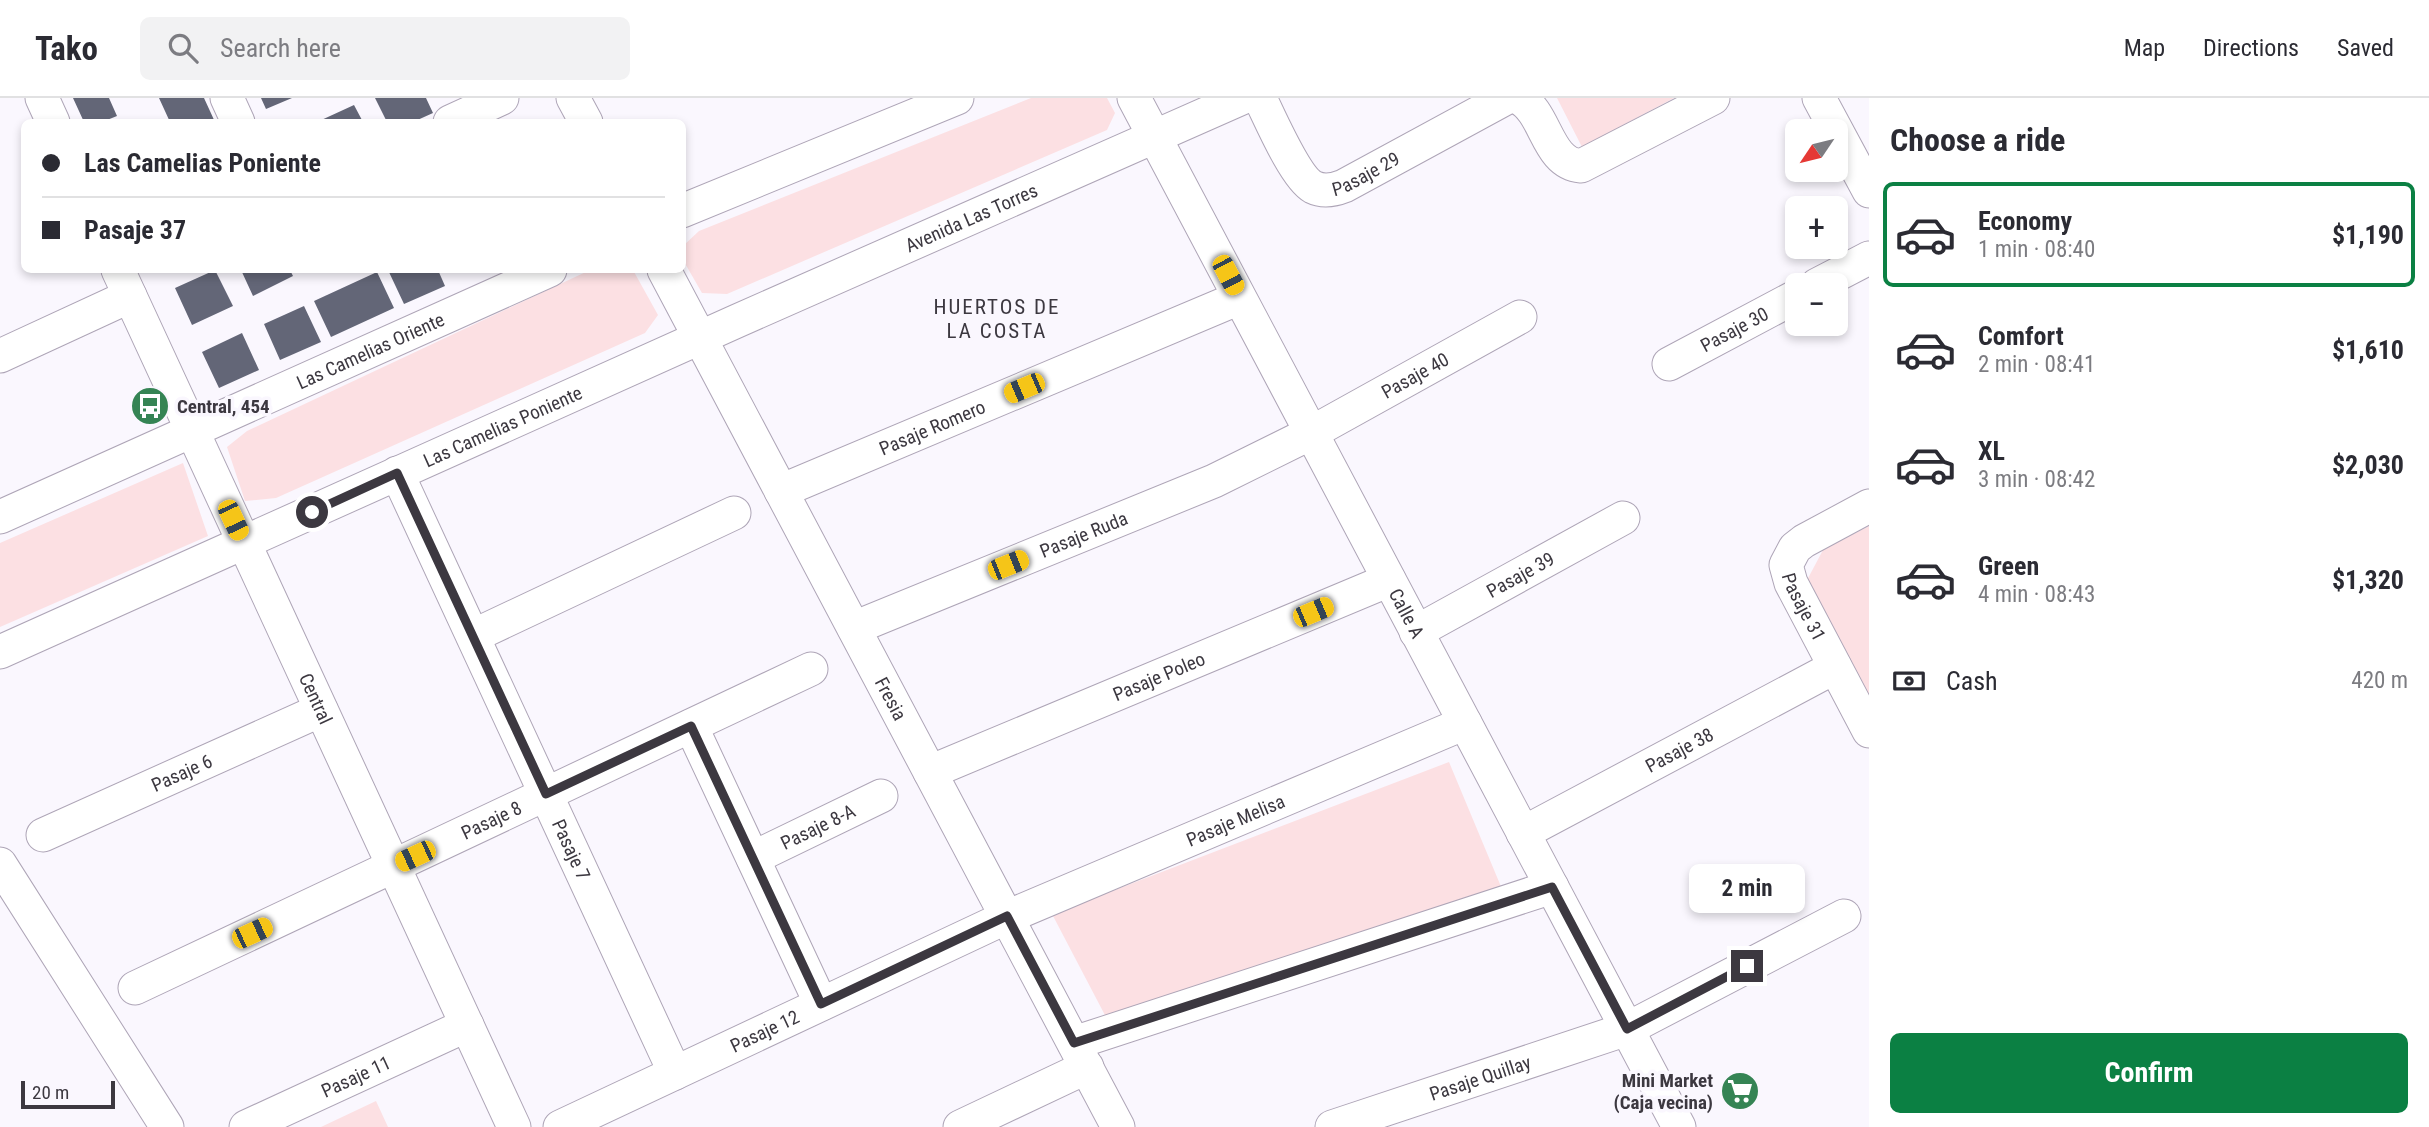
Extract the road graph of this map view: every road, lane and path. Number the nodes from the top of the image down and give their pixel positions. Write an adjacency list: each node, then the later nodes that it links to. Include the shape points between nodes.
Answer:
1 (42, 98): 14 (street)
2 (227, 98): 15 (street)
3 (502, 98): 13 (street)
4 (573, 98): 16 (street)
5 (957, 98): 19 (street)
6 (1134, 98): 17 (street, Calle A)
7 (1242, 98): 17 (street, Avenida Las Torres)
8 (1259, 98): 9 (street, Pasaje 29, via 1299,173 1311,186 1328,191)
9 (1506, 98)
10 (1519, 98): 11 (street, via 1531,108 1563,160 1581,166)
11 (1713, 98)
12 (1819, 98): 18 (street)
13 (455, 112)
14 (52, 119)
15 (237, 119)
16 (584, 119)
17 (1154, 136): 25 (street, Calle A); 28 (street, Avenida Las Torres)
18 (1869, 191)
19 (686, 209)
20 (1869, 258): 23 (street)
21 (543, 273): 31 (street, Las Camelias Oriente)
22 (666, 273): 28 (street, Fresia)
23 (1840, 273)
24 (126, 278): 29 (street); 31 (street, Central)
25 (1239, 298): 32 (street, Calle A); 34 (street, Pasaje Romero)
26 (1785, 302): 30 (street, Pasaje 30)
27 (1520, 317): 32 (street, Pasaje 40)
28 (699, 337): 33 (street, Las Camelias Poniente); 34 (street, Fresia)
29 (0, 356)
30 (1669, 364)
31 (191, 431): 37 (street, Las Camelias Oriente); 39 (street, Central)
32 (1311, 433): 40 (street, Calle A); 41 (street, Pasaje Ruda, via 1214,481)
33 (397, 473): 39 (street, Las Camelias Poniente); 43 (street, Pasaje 7)
34 (781, 491): 41 (street, Fresia)
35 (1869, 506): 45 (street, Pasaje 31, via 1804,541 1786,565)
36 (734, 513): 43 (street)
37 (0, 517)
38 (1623, 518): 42 (street, Pasaje 39)
39 (243, 542): 44 (street, Las Camelias Poniente); 47 (street, Central)
40 (1389, 580): 42 (street, Calle A); 51 (street, Pasaje Poleo)
41 (854, 628): 51 (street, Fresia)
42 (1416, 632): 48 (street, Calle A)
43 (473, 636): 52 (street, Pasaje 7)
44 (0, 652)
45 (1835, 667): 50 (street); 54 (street, Pasaje 38)
46 (811, 669): 49 (street, Pasaje 8)
47 (321, 710): 55 (street, Pasaje 6); 58 (street, Central)
48 (1465, 723): 54 (street, Calle A); 60 (street, Pasaje Melisa)
49 (691, 726): 52 (street, Pasaje 8); 56 (street)
50 (1869, 731)
51 (930, 772): 60 (street, Fresia)
52 (546, 794): 58 (street, Pasaje 8); 67 (street, Pasaje 7)
53 (881, 796): 56 (street, Pasaje 8-A)
54 (1523, 832): 59 (street, Calle A)
55 (43, 835)
56 (753, 858): 63 (street)
57 (0, 864): 68 (street)
58 (394, 866): 62 (street, Pasaje 8); 64 (street, Central)
59 (1552, 887): 65 (street, Calle A); 66 (street)
60 (1007, 916): 63 (street, Pasaje 12); 66 (street, Fresia)
61 (1843, 916): 65 (street, Pasaje Quillay)
62 (135, 988)
63 (821, 1004): 67 (street, Pasaje 12)
64 (467, 1025): 69 (street, Pasaje 11); 70 (street, Central)
65 (1627, 1029): 74 (street, Pasaje Quillay); 75 (street, Calle A)
66 (1080, 1055): 72 (street); 73 (street, Fresia)
67 (675, 1073): 71 (street, Pasaje 12)
68 (167, 1127)
69 (246, 1127)
70 (514, 1127)
71 (560, 1127)
72 (960, 1127)
73 (1118, 1127)
74 (1332, 1127)
75 (1679, 1127)

